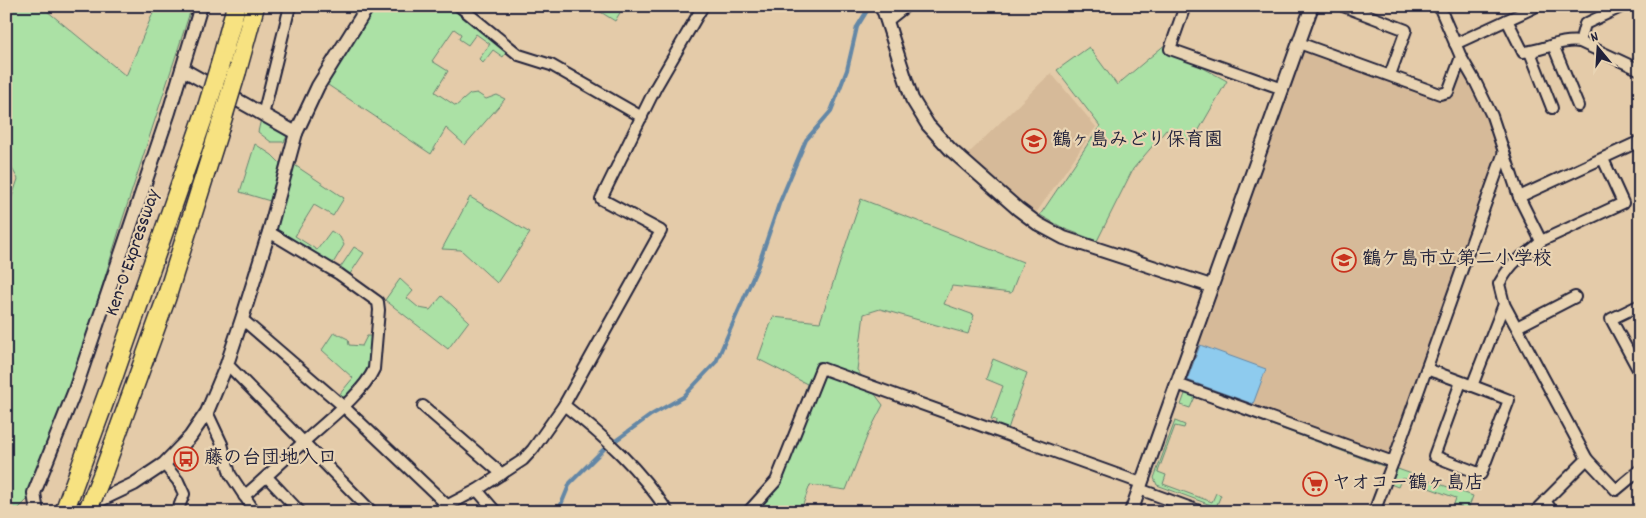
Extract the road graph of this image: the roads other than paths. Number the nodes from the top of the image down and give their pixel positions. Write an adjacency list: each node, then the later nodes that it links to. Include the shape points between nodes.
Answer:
1 (201, 6): 24 (street)
2 (236, 6): 68 (highway, Ken-O Expressway, bridge, via 207,107)
3 (255, 6): 70 (highway, bridge, via 166,299)
4 (290, 6): 30 (street)
5 (368, 6): 32 (street, via 318,86)
6 (459, 6): 31 (street, via 519,55 551,65)
7 (703, 6): 31 (street)
8 (880, 6): 17 (street)
9 (906, 6): 17 (street)
10 (1184, 6): 27 (street, via 1170,49)
11 (1312, 6): 19 (street)
12 (1343, 6): 26 (street, via 1406,30)
13 (1439, 6): 20 (street)
14 (1532, 6): 16 (street)
15 (1623, 6): 18 (street, via 1585,24)
16 (1507, 20): 20 (street); 22 (street, via 1523,52)
17 (887, 21): 39 (street, via 912,99 928,125 951,150 1018,208 1064,238)
18 (1580, 42): 21 (street, via 1571,40); 25 (street)
19 (1300, 43): 26 (street); 27 (street)
20 (1455, 44): 23 (street)
21 (1553, 45): 22 (street); 28 (street)
22 (1530, 52): 29 (street)
23 (1461, 57): 26 (street, via 1448,92 1440,94); 34 (street, via 1492,116)
24 (182, 69): 30 (street); 67 (street, via 78,380 34,493)
25 (1640, 70)
26 (1390, 75)
27 (1283, 90): 39 (street)
28 (1578, 106)
29 (1552, 108)
30 (263, 115): 32 (street)
31 (642, 117): 51 (street, via 601,199 661,230)
32 (296, 133): 37 (street)
33 (1640, 141): 35 (street)
34 (1504, 152): 36 (street); 46 (street)
35 (1603, 159): 36 (street); 38 (street, via 1623,203)
36 (1519, 197): 38 (street)
37 (269, 232): 43 (street); 52 (street, via 378,302 374,369)
38 (1541, 241): 41 (street, via 1506,272 1499,284)
39 (1211, 286): 49 (street)
40 (1575, 297): 44 (street)
41 (1504, 304): 44 (street); 50 (street)
42 (1640, 305): 47 (street, via 1611,319)
43 (242, 319): 45 (street); 52 (street)
44 (1517, 327): 56 (street)
45 (226, 364): 54 (street); 55 (street)
46 (1427, 369): 48 (street); 57 (street)
47 (1640, 373)
48 (1461, 382): 50 (street); 50 (street, via 1434,456 1481,474 1509,400)
49 (1177, 384): 57 (street); 62 (street)
50 (1472, 386)
51 (564, 405): 60 (street, via 534,449); 77 (street, via 630,462)
52 (343, 406): 55 (street); 66 (street)
53 (423, 406): 60 (street)
54 (207, 412): 58 (street, via 190,437); 64 (street, via 222,444 230,474)
55 (303, 442): 61 (street); 74 (street)
56 (1587, 459): 59 (street, via 1616,490); 65 (street)
57 (1393, 462): 81 (street)
58 (164, 464): 69 (street, via 134,484); 71 (street, via 184,494)
59 (1640, 470)
60 (502, 474): 63 (street)
61 (266, 477): 64 (street); 73 (street)
62 (1140, 486): 78 (street, via 821,368 776,481); 79 (street); 80 (street)
63 (477, 490): 66 (street); 76 (street)
64 (244, 496): 72 (street)
65 (1545, 501): 82 (street); 83 (street)
66 (448, 506): 75 (street)
67 (37, 512)
68 (64, 512)
69 (75, 512)
70 (87, 512)
71 (178, 512)
72 (255, 512)
73 (300, 512)
74 (372, 512)
75 (435, 512)
76 (496, 512)
77 (668, 512)
78 (748, 512)
79 (1131, 512)
80 (1202, 512)
81 (1374, 512)
82 (1537, 512)
83 (1553, 512)

